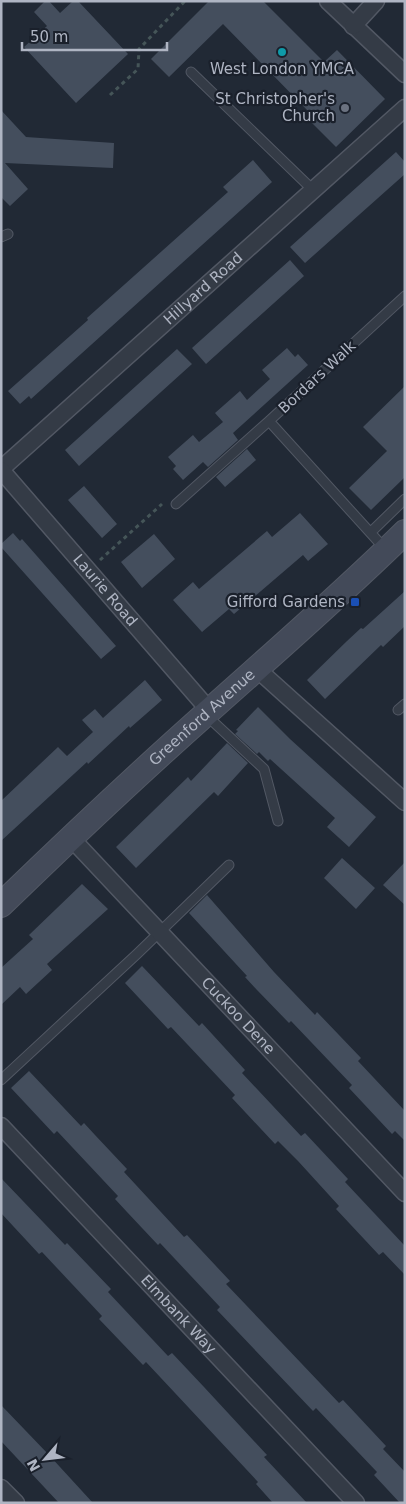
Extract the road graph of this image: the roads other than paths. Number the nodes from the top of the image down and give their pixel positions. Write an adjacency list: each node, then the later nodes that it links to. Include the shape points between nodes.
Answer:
1 (328, 1): 3 (street)
2 (376, 1): 3 (street)
3 (353, 26): 5 (street)
4 (191, 72): 7 (lane)
5 (405, 74)
6 (405, 108): 7 (street, Hillyard Road)
7 (313, 190): 10 (street, Hillyard Road)
8 (405, 296): 9 (lane, Bordars Walk)
9 (269, 420): 12 (lane); 13 (lane, Bordars Walk)
10 (1, 470): 17 (street, Laurie Road)
11 (405, 499): 13 (lane)
12 (176, 504)
13 (371, 532): 15 (lane, Bordars Walk)
14 (405, 532): 15 (street, Greenford Avenue)
15 (386, 550): 16 (street, Greenford Avenue)
16 (257, 669): 17 (street, Greenford Avenue); 18 (street)
17 (207, 712): 19 (lane, via 264,769); 20 (street, Greenford Avenue)
18 (405, 802)
19 (278, 821)
20 (71, 838): 22 (street, Greenford Avenue); 23 (street, Cuckoo Dene)
21 (229, 865): 23 (lane)
22 (1, 904)
23 (159, 932): 24 (lane); 26 (street, Cuckoo Dene)
24 (1, 1080)
25 (1, 1126): 29 (street, Elmbank Way)
26 (405, 1193)
27 (1, 1488): 28 (street)
28 (16, 1503)
29 (356, 1503)

